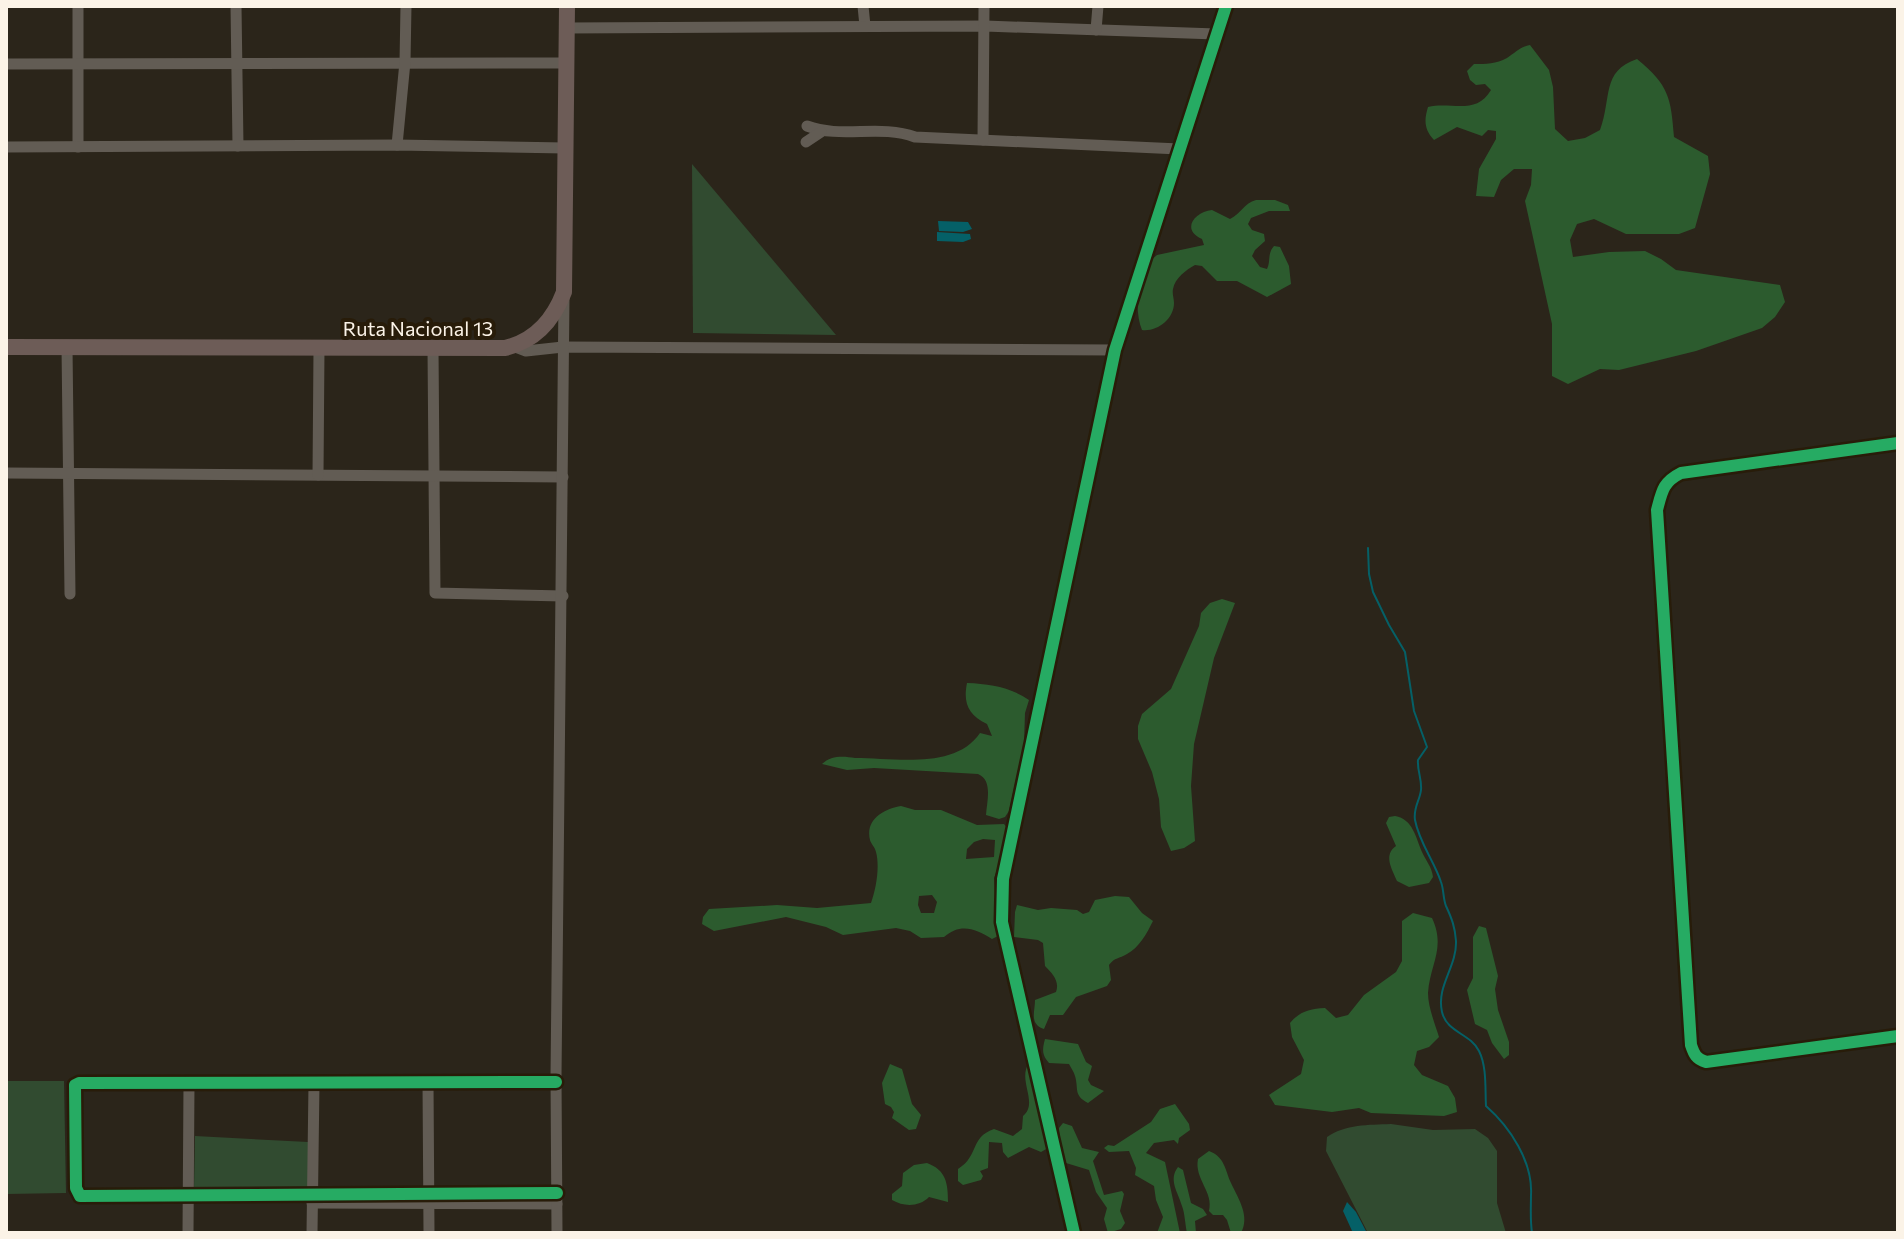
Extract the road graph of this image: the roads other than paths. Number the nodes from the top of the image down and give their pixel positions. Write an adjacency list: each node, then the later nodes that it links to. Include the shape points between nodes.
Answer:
1 (78, 6): 18 (street)
2 (236, 6): 15 (street)
3 (406, 6): 14 (street)
4 (567, 6): 11 (highway)
5 (863, 6): 9 (street)
6 (984, 6): 10 (street)
7 (1098, 6): 12 (street)
8 (1226, 6): 13 (street)
9 (865, 26): 10 (street); 11 (street)
10 (985, 26): 12 (street); 21 (street)
11 (566, 28): 16 (highway)
12 (1096, 30): 13 (street)
13 (1216, 34): 28 (street)
14 (405, 62): 15 (street); 16 (street); 23 (street)
15 (237, 63): 18 (street); 24 (street)
16 (566, 63): 27 (highway)
17 (6, 64): 18 (street)
18 (77, 64): 26 (street)
19 (807, 126): 20 (street)
20 (821, 132): 21 (street, via 888,131); 22 (street)
21 (983, 140): 28 (street)
22 (806, 142)
23 (397, 145): 24 (street); 27 (street)
24 (238, 146): 26 (street)
25 (6, 147): 26 (street)
26 (78, 147)
27 (565, 148): 29 (highway)
28 (1179, 149): 36 (street)
29 (564, 292): 30 (highway, Ruta Nacional 13, via 547,323); 33 (street)
30 (513, 346): 33 (street, via 526,351); 34 (highway, Ruta Nacional 13)
31 (6, 347): 32 (highway, Ruta Nacional 13)
32 (67, 347): 35 (highway, Ruta Nacional 13); 38 (street)
33 (563, 347): 36 (street); 42 (street)
34 (433, 348): 35 (highway, Ruta Nacional 13); 41 (street)
35 (319, 349): 40 (street)
36 (1115, 350): 58 (street, via 1003,879 1002,922)
37 (1898, 443): 45 (street, via 1681,473 1661,491 1657,510 1694,1054 1706,1062)
38 (69, 472): 39 (street); 40 (street); 43 (street)
39 (6, 473)
40 (318, 475): 41 (street)
41 (435, 477): 42 (street); 44 (street, via 435,593)
42 (563, 477): 44 (street)
43 (70, 594)
44 (563, 596): 47 (street)
45 (1898, 1036)
46 (428, 1082): 47 (street); 48 (street); 53 (street)
47 (556, 1082): 51 (street)
48 (314, 1083): 49 (street); 52 (street)
49 (189, 1084): 50 (street); 50 (street, via 75,1085 80,1196)
50 (188, 1195): 52 (street); 54 (street)
51 (557, 1198): 53 (street); 57 (street)
52 (312, 1199): 53 (street); 55 (street)
53 (429, 1199): 56 (street)
54 (188, 1233)
55 (312, 1233)
56 (429, 1233)
57 (557, 1233)
58 (1074, 1233)

